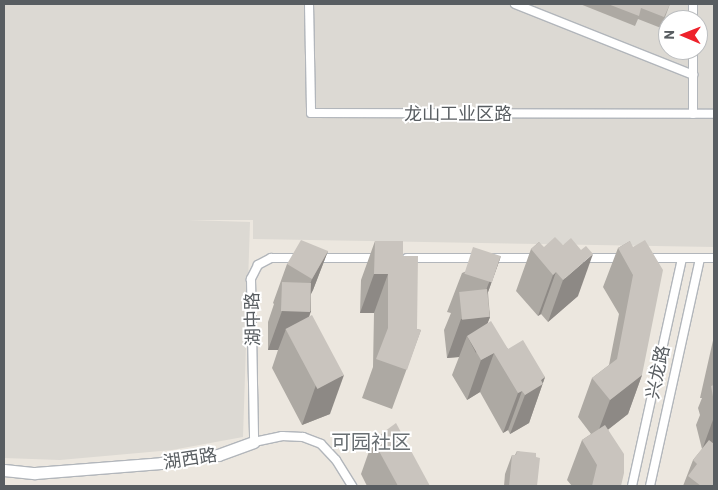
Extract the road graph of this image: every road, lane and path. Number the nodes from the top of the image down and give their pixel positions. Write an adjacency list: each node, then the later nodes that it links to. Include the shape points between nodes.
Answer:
1 (310, 4): 5 (street, 龙山工业区路, via 311,113)
2 (515, 4): 4 (street)
3 (693, 60): 4 (street)
4 (693, 75): 5 (street)
5 (693, 114): 6 (street, 龙山工业区路)
6 (714, 114)
7 (388, 258): 14 (street, 湖中路, via 271,258 258,265 251,279)
8 (398, 258): 9 (street)
9 (545, 258)
10 (575, 258): 11 (street)
11 (682, 258): 12 (street); 17 (street, 兴龙路)
12 (700, 258): 13 (street); 18 (street, 兴龙路)
13 (714, 258)
14 (254, 442): 15 (street, 湖西路, via 218,455 161,462 34,473); 16 (street, 湖西路, via 282,436 303,436 321,444 336,460)
15 (4, 470)
16 (352, 486)
17 (632, 486)
18 (650, 486)

